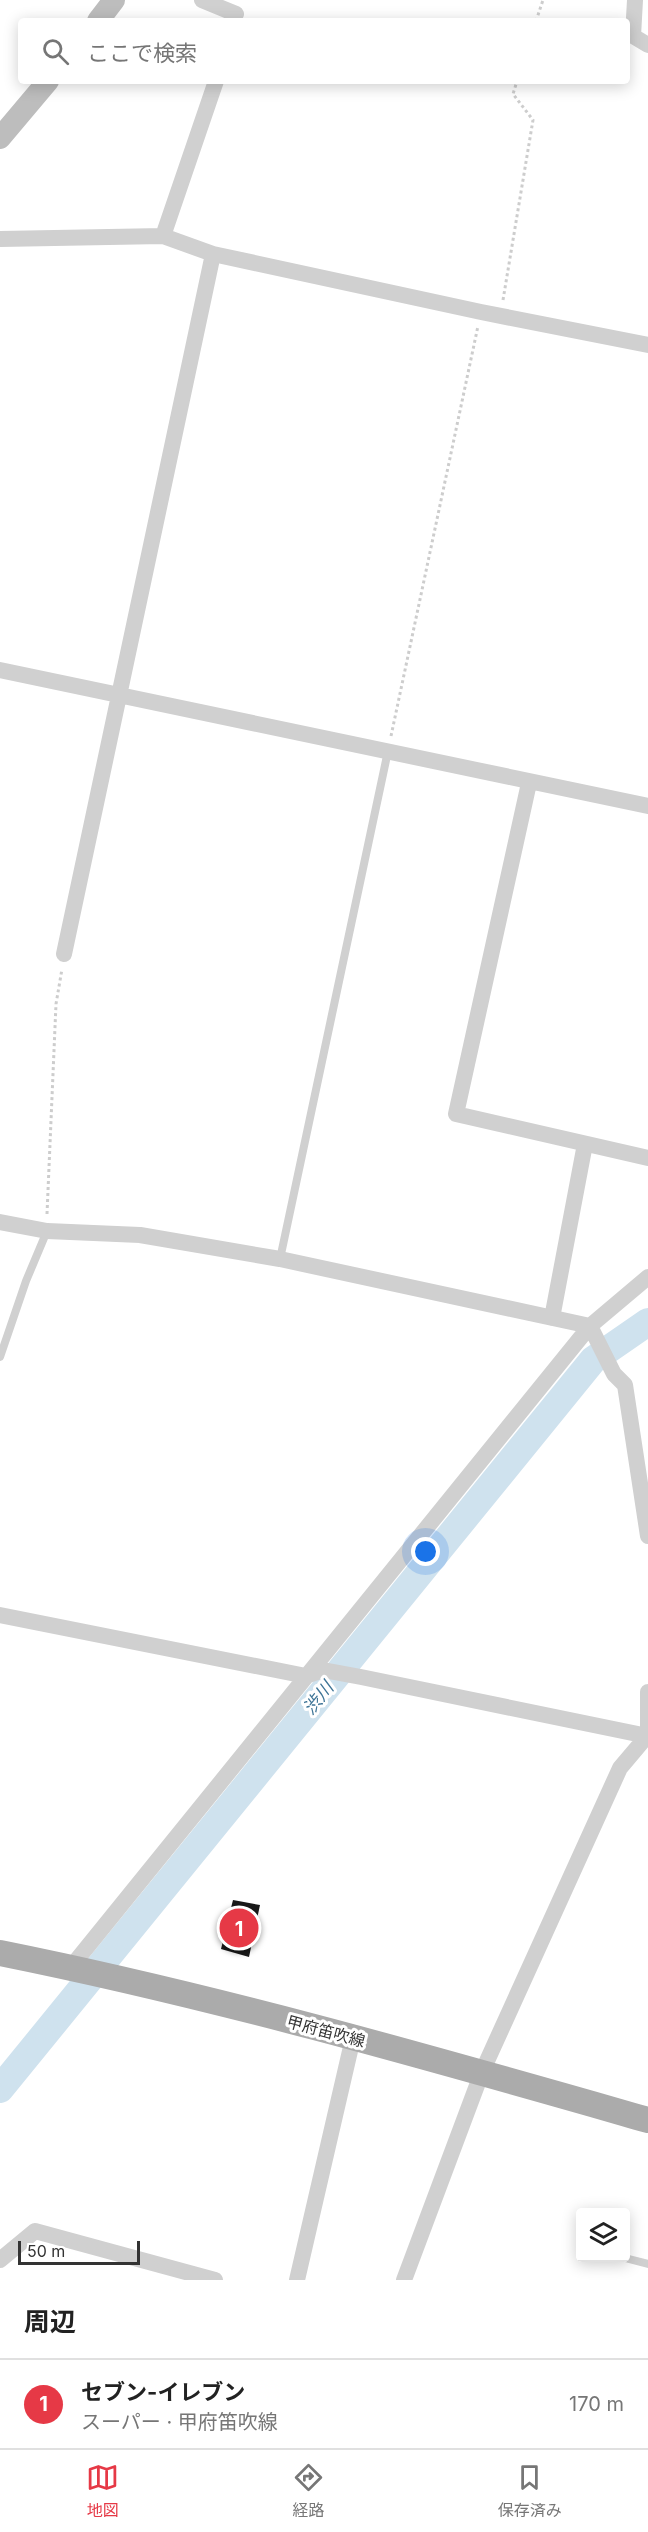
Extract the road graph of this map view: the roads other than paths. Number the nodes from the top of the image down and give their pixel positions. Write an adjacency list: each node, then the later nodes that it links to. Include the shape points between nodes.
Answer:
1 (114, 0): 5 (main road)
2 (202, 0): 4 (street)
3 (635, 0): 6 (street, via 633,36)
4 (237, 12)
5 (100, 18)
6 (648, 45)
7 (45, 84): 9 (main road)
8 (215, 84): 10 (street)
9 (0, 138)
10 (163, 236): 11 (street); 12 (street)
11 (0, 239)
12 (213, 254): 13 (street); 15 (street)
13 (648, 345)
14 (0, 670): 15 (street)
15 (120, 696): 16 (street); 19 (street)
16 (388, 751): 17 (street); 24 (lane)
17 (529, 783): 18 (street); 20 (street, via 456,1114)
18 (648, 806)
19 (64, 954)
20 (585, 1144): 21 (street); 26 (street)
21 (648, 1158)
22 (0, 1222): 23 (street)
23 (47, 1231): 24 (street, via 140,1235); 28 (lane)
24 (280, 1259): 26 (street)
25 (648, 1277): 27 (street)
26 (552, 1318): 27 (street)
27 (592, 1333): 29 (street, via 625,1386); 31 (street)
28 (0, 1357)
29 (648, 1536)
30 (0, 1615): 31 (street)
31 (306, 1676): 33 (street, via 323,1671 361,1677); 35 (street)
32 (648, 1692): 33 (street)
33 (648, 1736): 37 (street, via 620,1768)
34 (0, 1953): 35 (main road, 甲府笛吹線)
35 (76, 1968): 36 (main road, 甲府笛吹線)
36 (353, 2038): 37 (main road, 甲府笛吹線); 43 (street)
37 (482, 2072): 38 (main road, 甲府笛吹線); 44 (street)
38 (648, 2120)
39 (630, 2259): 41 (lane)
40 (0, 2260): 42 (street, via 35,2231)
41 (648, 2264)
42 (215, 2280)
43 (297, 2280)
44 (404, 2280)

